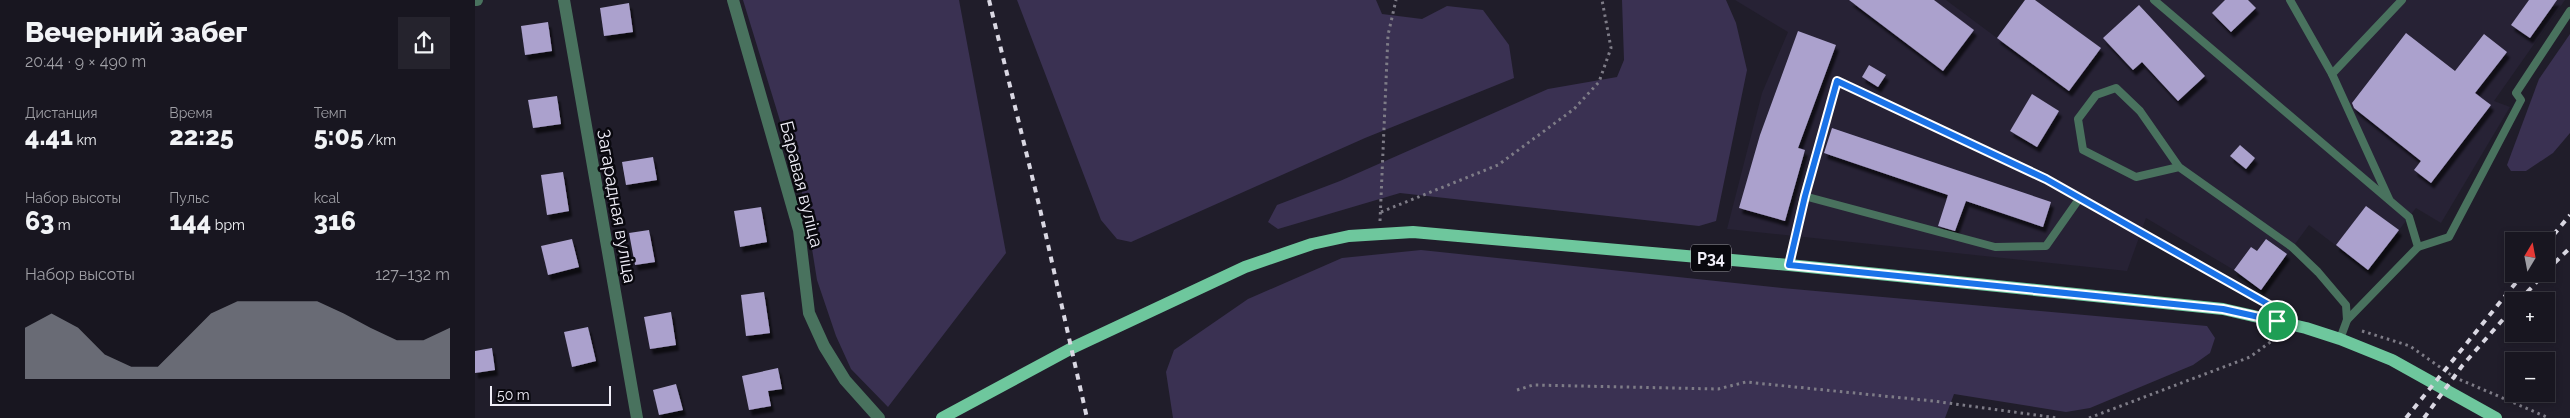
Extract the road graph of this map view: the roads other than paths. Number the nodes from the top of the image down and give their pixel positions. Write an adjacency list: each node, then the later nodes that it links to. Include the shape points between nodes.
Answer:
1 (564, 0): 18 (street, Загарадная вуліца)
2 (733, 0): 17 (street, Баравая вуліца, via 799,230 809,313 845,380)
3 (2154, 0): 11 (lane)
4 (2290, 0): 7 (lane)
5 (2402, 0): 7 (lane)
6 (2570, 11): 12 (lane, via 2516,93 2521,100 2449,237)
7 (2332, 74): 11 (lane)
8 (2179, 167): 8 (lane, via 2140,110 2116,88 2096,95 2078,119 2083,150 2135,177); 15 (lane, via 2292,247 2345,305)
9 (1805, 196): 10 (lane, via 1995,247 2046,246); 10 (lane, via 1837,81 2046,179); 13 (lane)
10 (2079, 198): 14 (lane, via 2273,307)
11 (2389, 201): 12 (lane, via 2409,217)
12 (2418, 247): 15 (lane)
13 (1789, 265): 14 (main road, Р34, via 2223,309); 19 (main road, Р34, via 1413,232 1311,244 1245,267 1072,348)
14 (2277, 321): 16 (main road, Р34)
15 (2346, 323): 16 (lane)
16 (2340, 339): 20 (main road, Р34, via 2392,360)
17 (875, 417)
18 (637, 418)
19 (942, 418)
20 (2496, 418)

